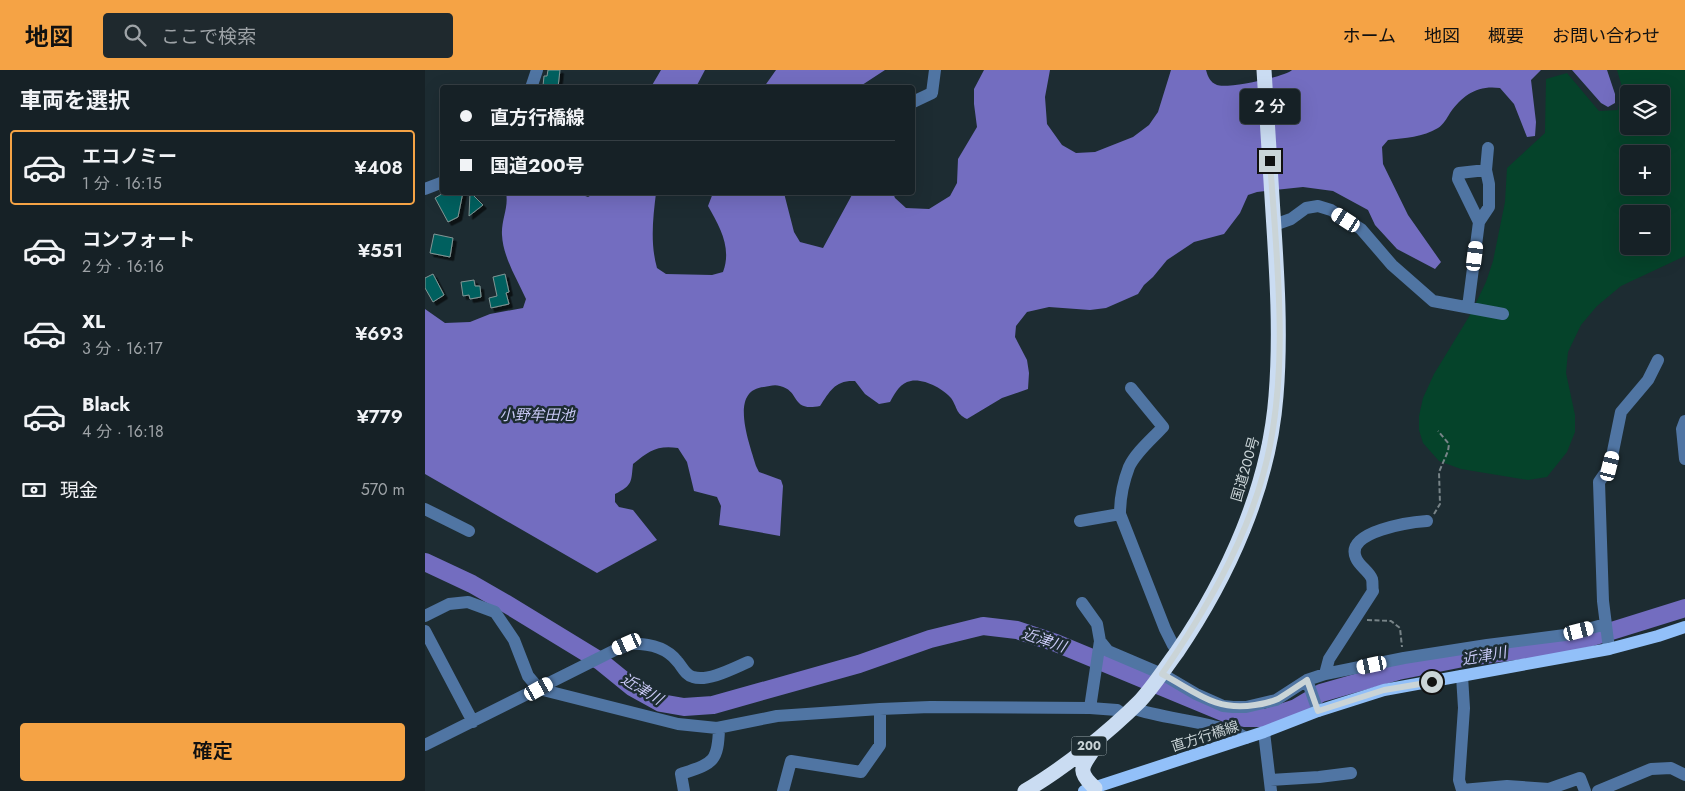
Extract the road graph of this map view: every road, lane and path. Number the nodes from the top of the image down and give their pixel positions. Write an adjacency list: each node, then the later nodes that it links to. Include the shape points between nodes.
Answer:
1 (537, 70): 4 (street)
2 (935, 70): 5 (street, via 932,93)
3 (1264, 70): 10 (highway, 国道200号 / 200)
4 (532, 85)
5 (915, 101)
6 (1488, 148): 7 (street)
7 (1486, 170): 11 (street, via 1489,207); 11 (street, via 1459,173 1458,179)
8 (440, 183): 9 (street)
9 (425, 189)
10 (1274, 220): 12 (street, via 1291,219 1306,208 1318,206 1331,210 1361,230 1392,265 1433,301); 31 (highway, 国道200号 / 200, via 1279,320 1277,388 1263,475 1224,570)
11 (1479, 222): 12 (street)
12 (1468, 307): 13 (street)
13 (1503, 314)
14 (1658, 360): 27 (street, via 1648,380 1621,412 1610,466 1599,482)
15 (1131, 388): 20 (street, via 1163,427 1129,466)
16 (1685, 421): 18 (street, via 1682,429)
17 (1438, 431): 22 (path, via 1449,444 1439,472 1440,504)
18 (1685, 459)
19 (425, 509): 23 (street)
20 (1120, 514): 21 (street); 31 (street, via 1165,629 1173,646)
21 (1080, 521)
22 (1427, 521): 26 (street, via 1383,528 1360,542 1355,549 1355,557 1372,579 1373,591)
23 (469, 531)
24 (1082, 603): 30 (street, via 1097,624)
25 (425, 616): 39 (street, via 449,604 468,602 495,612 514,640 528,676)
26 (1355, 620): 33 (path, via 1391,621 1400,628); 36 (street, via 1329,659)
27 (1606, 624): 32 (street); 33 (street, via 1565,635)
28 (1685, 627): 32 (main road, 直方行橋線)
29 (425, 631): 44 (street)
30 (1099, 646): 35 (street); 40 (street)
31 (1179, 648): 35 (highway, 国道200号 / 200)
32 (1609, 648): 37 (main road, 直方行橋線)
33 (1404, 658): 36 (street)
34 (748, 662): 39 (street, via 713,676 693,678 686,674 676,659 658,647 627,644)
35 (1162, 674): 38 (street, via 1196,694 1233,707 1276,700); 41 (highway, 国道200号 / 200)
36 (1325, 674): 38 (street)
37 (1462, 676): 42 (main road, 直方行橋線, via 1384,690); 53 (street, via 1464,708 1459,780 1462,790)
38 (1308, 682): 42 (street)
39 (539, 689): 44 (street); 45 (street, via 678,724)
40 (1091, 708): 41 (street); 43 (street)
41 (1132, 708): 47 (highway, 国道200号 / 200); 48 (street, via 1235,731)
42 (1317, 708): 46 (main road, 直方行橋線)
43 (880, 709): 45 (street, via 777,716); 57 (street, via 880,745 861,772 791,761)
44 (473, 722): 49 (street)
45 (719, 728): 56 (street, via 719,745 713,759 706,766 681,774)
46 (1264, 732): 48 (main road, 直方行橋線); 52 (street)
47 (1102, 736): 54 (highway, 国道200号 / 200); 55 (highway, via 1083,763)
48 (1245, 738): 55 (main road, 直方行橋線)
49 (425, 745)
50 (1351, 773): 52 (street)
51 (1685, 775): 59 (street, via 1671,768 1651,769)
52 (1271, 785)
53 (1488, 789): 58 (street, via 1507,786 1549,789 1580,778)
54 (1030, 790)
55 (1089, 790)
56 (685, 791)
57 (783, 791)
58 (1585, 791)
59 (1598, 791)

